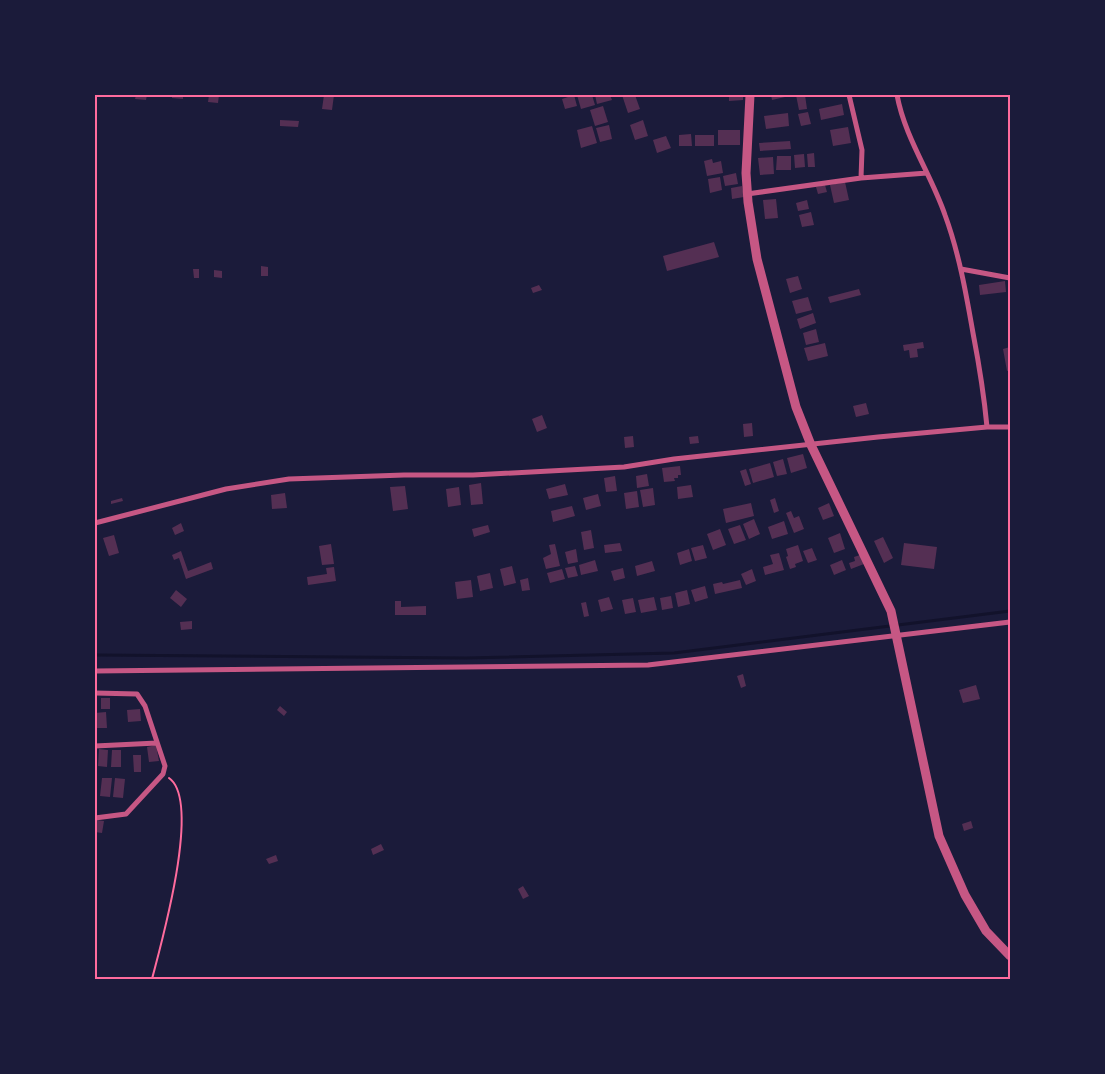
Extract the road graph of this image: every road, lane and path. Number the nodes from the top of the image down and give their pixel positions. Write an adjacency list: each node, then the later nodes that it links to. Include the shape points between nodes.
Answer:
1 (750, 95): 6 (street)
2 (849, 95): 5 (street, via 862,150)
3 (897, 95): 4 (street)
4 (927, 173): 5 (street); 7 (street, via 938,194)
5 (861, 178): 6 (street)
6 (747, 194): 11 (street, via 757,259 796,407)
7 (961, 269): 8 (street); 9 (street)
8 (1010, 278)
9 (987, 427): 10 (street); 11 (street)
10 (1010, 427)
11 (811, 445): 12 (street, via 605,468 473,476 289,480 226,489); 14 (street, via 891,611)
12 (95, 522)
13 (1010, 622): 14 (street)
14 (894, 631): 15 (street, via 648,665); 21 (street, via 939,836 965,895 986,931)
15 (95, 671)
16 (95, 693): 17 (street, via 137,694 145,706)
17 (157, 743): 18 (street); 19 (street, via 164,766)
18 (95, 746)
19 (162, 774): 20 (street, via 126,814); 22 (path, via 172,780 180,793 182,833 172,898)
20 (95, 818)
21 (1010, 956)
22 (152, 979)

